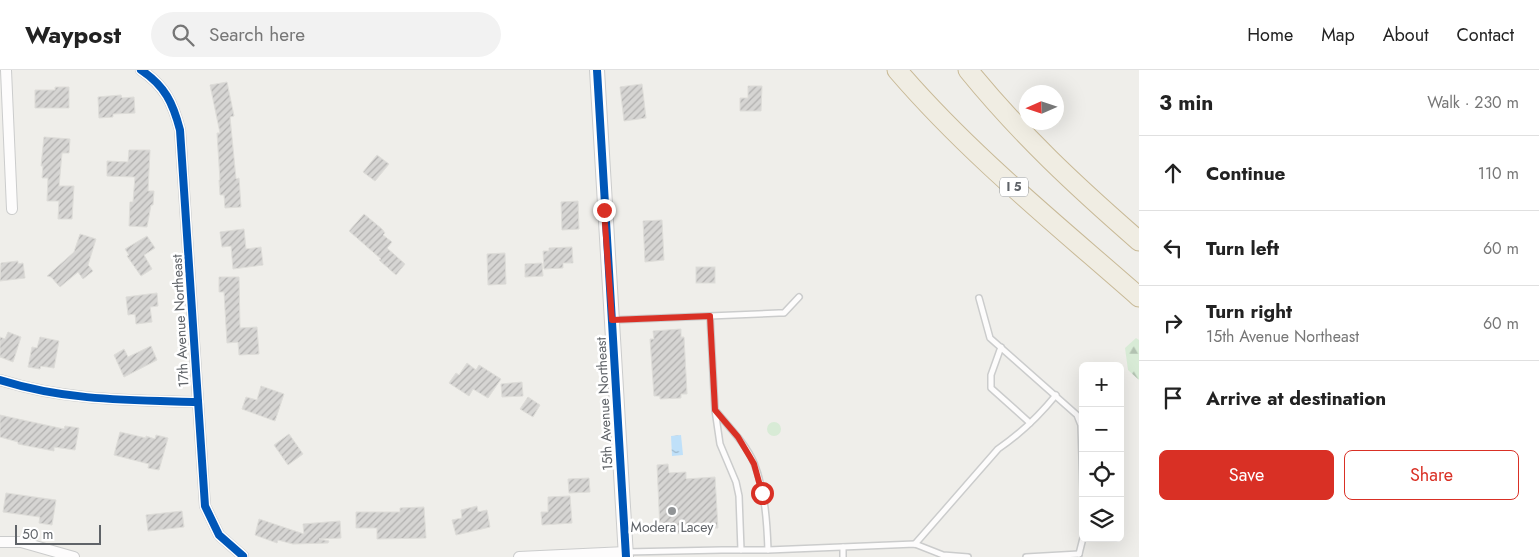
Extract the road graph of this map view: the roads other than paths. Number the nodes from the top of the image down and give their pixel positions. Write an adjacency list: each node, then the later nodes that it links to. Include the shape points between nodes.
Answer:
1 (6, 70): 6 (street)
2 (141, 70): 16 (street, 17th Avenue Northeast, via 162,86 175,109 180,130)
3 (596, 70): 12 (street, 15th Avenue Northeast)
4 (897, 70): 9 (highway, I 5, via 999,174)
5 (968, 70): 7 (highway, via 1025,136)
6 (12, 209)
7 (1139, 242)
8 (799, 297): 11 (lane, via 784,312)
9 (1139, 297)
10 (979, 298): 13 (lane, via 990,338)
11 (710, 316): 12 (lane); 17 (lane)
12 (612, 320): 27 (street, 15th Avenue Northeast)
13 (1001, 347): 15 (lane); 18 (lane, via 990,375 991,388)
14 (0, 380): 16 (street, via 49,393 88,398)
15 (1056, 395): 18 (lane); 19 (lane, via 1077,415 1081,425)
16 (198, 402): 30 (street, 17th Avenue Northeast, via 205,506 219,535)
17 (715, 410): 25 (lane, via 720,444 736,482); 26 (lane, via 738,437 754,464 767,519)
18 (1030, 423): 22 (lane, via 998,449)
19 (1082, 452)
20 (0, 542): 29 (street, via 21,542)
21 (1083, 542): 28 (lane)
22 (915, 544): 23 (lane); 34 (lane, via 943,555)
23 (843, 547): 26 (lane); 33 (lane)
24 (722, 550): 25 (lane); 27 (lane); 32 (lane)
25 (741, 550): 26 (lane)
26 (768, 550)
27 (626, 555): 31 (street)
28 (1080, 556): 35 (lane)
29 (74, 557)
30 (243, 557)
31 (519, 557)
32 (722, 557)
33 (843, 557)
34 (968, 557)
35 (1026, 557)

